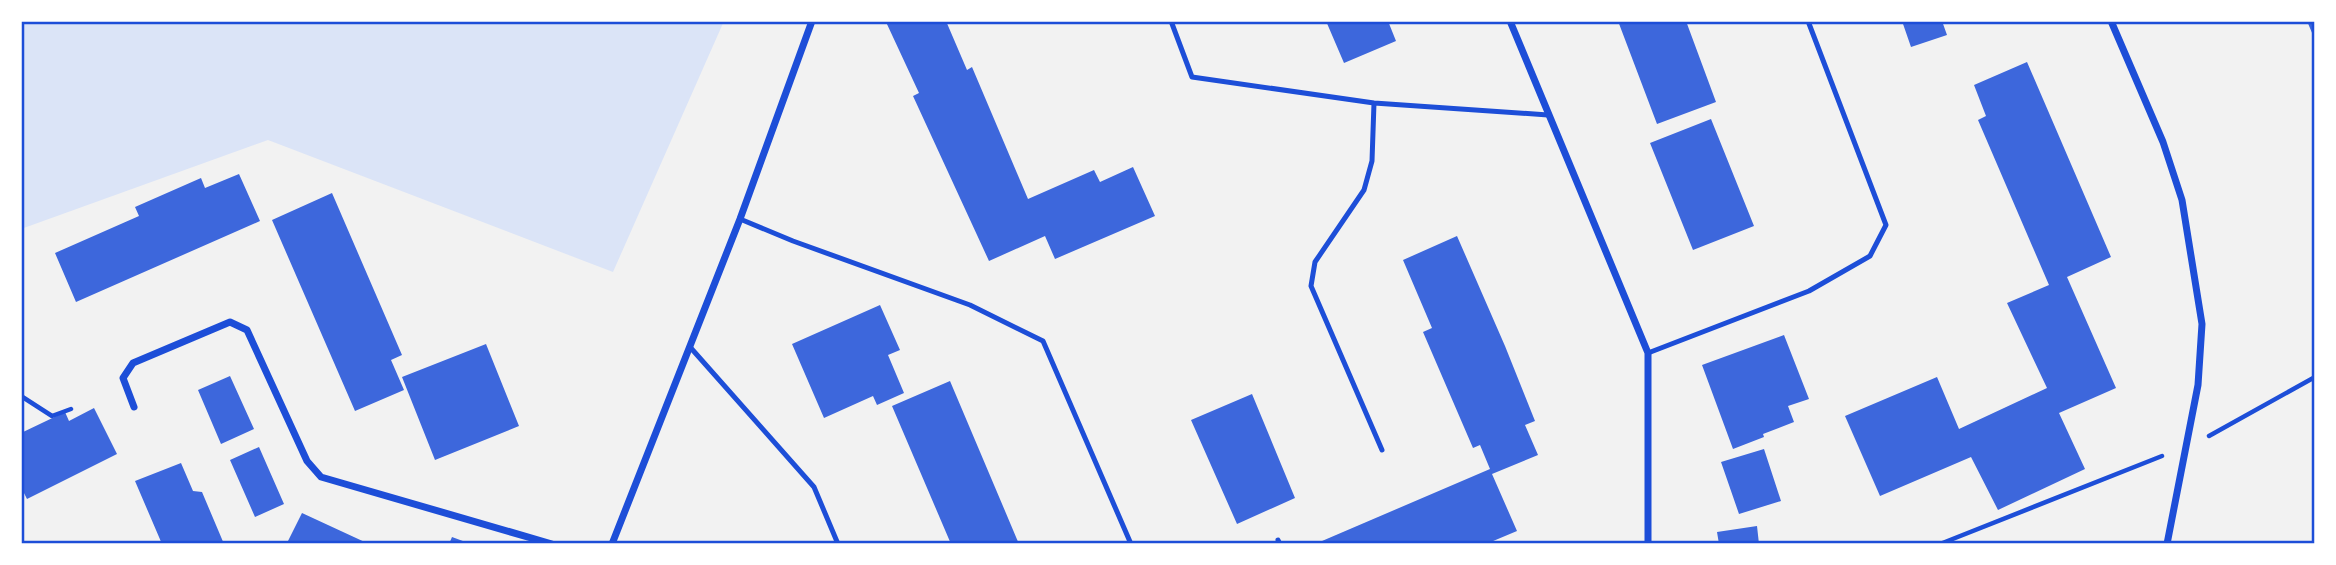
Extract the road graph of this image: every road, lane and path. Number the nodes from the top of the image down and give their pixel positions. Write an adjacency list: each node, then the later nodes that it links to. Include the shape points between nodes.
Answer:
1 (812, 21): 8 (street)
2 (1171, 21): 6 (lane, via 1192,77)
3 (1510, 21): 7 (street)
4 (1808, 21): 10 (lane, via 1886,225 1870,257 1808,291)
5 (2111, 21): 15 (street, via 2163,142 2182,200 2202,324 2197,386)
6 (1374, 103): 7 (lane); 16 (lane, via 1372,161 1364,190 1315,262 1311,286)
7 (1548, 115): 10 (street)
8 (740, 219): 9 (street); 20 (lane, via 970,305 1043,341)
9 (690, 347): 18 (street); 19 (lane, via 814,487)
10 (1648, 353): 21 (street)
11 (2315, 377): 15 (path)
12 (21, 396): 14 (path, via 52,416)
13 (134, 407): 17 (street, via 123,377 133,363 230,322 247,330 307,461 321,477)
14 (71, 409)
15 (2185, 447): 22 (path); 23 (street)
16 (1382, 450)
17 (552, 544)
18 (612, 544)
19 (838, 544)
20 (1130, 544)
21 (1648, 544)
22 (1940, 544)
23 (2167, 544)

